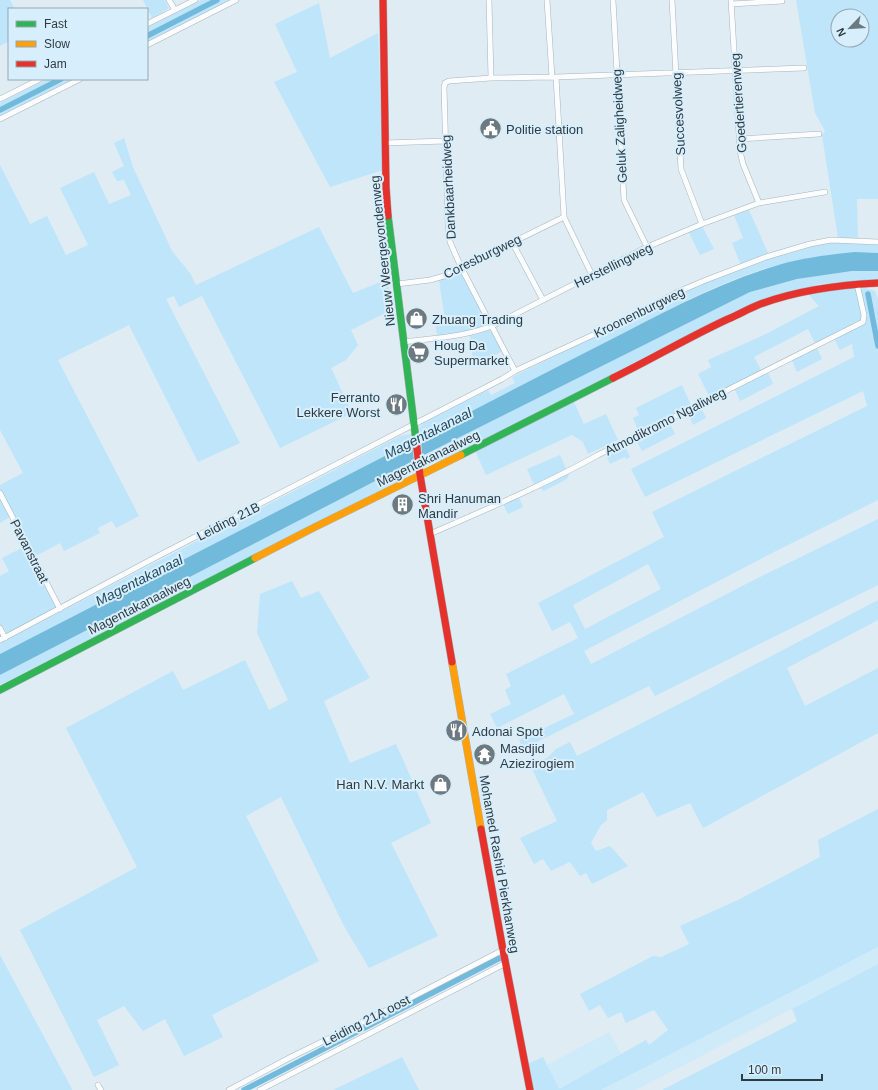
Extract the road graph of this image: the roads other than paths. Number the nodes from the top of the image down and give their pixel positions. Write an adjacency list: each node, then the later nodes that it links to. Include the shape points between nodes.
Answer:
1 (169, 0): 11 (street)
2 (195, 0): 11 (street)
3 (236, 0): 13 (street)
4 (383, 0): 27 (street, Nieuw Weergevondenweg)
5 (489, 0): 19 (street)
6 (547, 0): 18 (street)
7 (613, 0): 17 (street, Geluk Zaligheidweg)
8 (672, 0): 16 (street, Succesvolweg)
9 (782, 1): 10 (street)
10 (732, 2): 15 (street, Goedertierenweg)
11 (175, 10): 12 (street)
12 (148, 24)
13 (148, 44)
14 (804, 68): 15 (street)
15 (735, 70): 16 (street); 25 (street, Goedertierenweg)
16 (676, 72): 17 (street); 31 (street, Succesvolweg, via 681,170)
17 (617, 75): 18 (street); 34 (street, Geluk Zaligheidweg, via 624,200)
18 (554, 77): 19 (street); 30 (street)
19 (491, 78): 26 (street, Dankbaarheidweg, via 445,83)
20 (38, 80): 22 (street)
21 (78, 80): 23 (street)
22 (0, 99)
23 (0, 119)
24 (819, 134): 25 (street)
25 (739, 139): 29 (street, Goedertierenweg, via 744,164)
26 (445, 141): 27 (street); 35 (street, Dankbaarheidweg, via 449,236)
27 (385, 143): 37 (street, Nieuw Weergevondenweg, via 388,219)
28 (825, 192): 29 (street, Herstellingweg)
29 (759, 203): 31 (street, Herstellingweg)
30 (564, 217): 32 (street, Coresburgweg); 36 (street)
31 (702, 224): 34 (street, Herstellingweg)
32 (512, 242): 35 (street, Coresburgweg); 40 (street)
33 (878, 242): 43 (street, Kroonenburgweg, via 831,240 766,257 680,291 580,342)
34 (647, 247): 36 (street, Herstellingweg)
35 (461, 267): 37 (street, Coresburgweg, via 430,280); 41 (street, Dankbaarheidweg)
36 (592, 275): 40 (street, Herstellingweg)
37 (397, 284): 42 (street, Nieuw Weergevondenweg)
38 (857, 284): 39 (street, Magentakanaalweg); 45 (street, Magentakanaalweg, via 819,288 758,305); 47 (street, Atmodikromo Ngaliweg, via 864,315 863,322 534,488)
39 (878, 285)
40 (543, 300): 41 (street, Herstellingweg)
41 (492, 326): 42 (street, Herstellingweg, via 471,334); 43 (street, Dankbaarheidweg)
42 (404, 342): 44 (street, Nieuw Weergevondenweg)
43 (515, 371): 44 (street, Kroonenburgweg)
44 (414, 425): 45 (street, Nieuw Weergevondenweg); 48 (street, Leiding 21B)
45 (420, 475): 47 (street, Mohamed Rashid Pierkhanweg); 51 (street, Magentakanaalweg)
46 (0, 493): 48 (street, Pavanstraat)
47 (430, 534): 52 (street, Mohamed Rashid Pierkhanweg)
48 (60, 609): 50 (street, Leiding 21B)
49 (0, 628): 50 (street)
50 (3, 639)
51 (0, 690)
52 (503, 950): 53 (street, Mohamed Rashid Pierkhanweg); 54 (street, Leiding 21A oost)
53 (506, 963): 55 (street); 56 (street, Mohamed Rashid Pierkhanweg)
54 (229, 1090)
55 (260, 1090)
56 (530, 1090)

